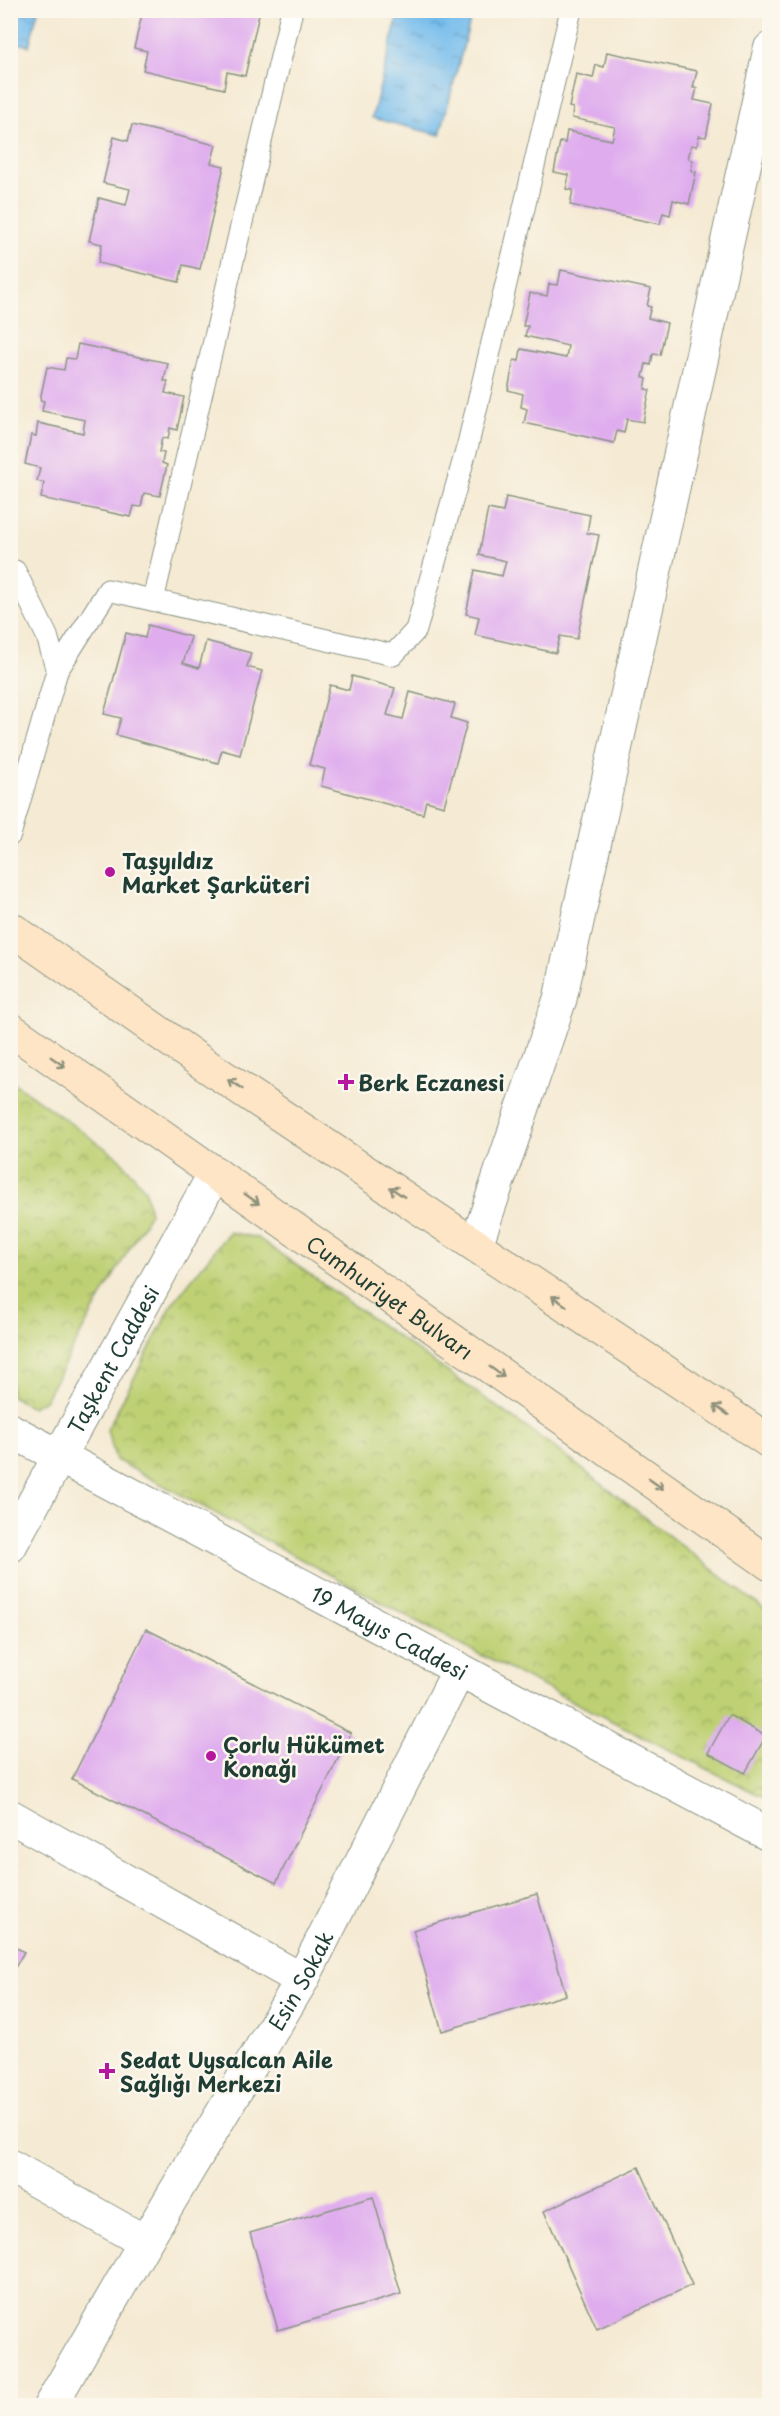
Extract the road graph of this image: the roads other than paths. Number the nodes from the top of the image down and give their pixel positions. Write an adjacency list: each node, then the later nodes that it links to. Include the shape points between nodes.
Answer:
1 (292, 10): 5 (lane)
2 (571, 10): 5 (lane, via 468,444 416,630 393,655)
3 (770, 49): 11 (street, via 560,999)
4 (10, 570): 6 (lane, via 15,571 47,636)
5 (153, 600): 6 (lane, via 108,590)
6 (57, 671): 7 (lane)
7 (10, 835)
8 (10, 928): 11 (main road, one-way to 8, via 204,1064)
9 (10, 1029): 10 (main road, Cumhuriyet Bulvarı, one-way to 10)
10 (215, 1173): 14 (street, Taşkent Caddesi); 16 (main road, Cumhuriyet Bulvarı, one-way to 16)
11 (476, 1245): 13 (main road, one-way to 11)
12 (10, 1431): 14 (street, 19 Mayıs Caddesi)
13 (770, 1442)
14 (59, 1456): 15 (street, Taşkent Caddesi); 17 (street, 19 Mayıs Caddesi)
15 (10, 1546)
16 (770, 1564)
17 (459, 1670): 19 (street, 19 Mayıs Caddesi); 20 (street, Esin Sokak)
18 (10, 1816): 20 (street)
19 (770, 1835)
20 (302, 1980): 22 (street, Esin Sokak)
21 (10, 2166): 22 (street)
22 (145, 2242): 23 (street, Esin Sokak)
23 (50, 2406)

